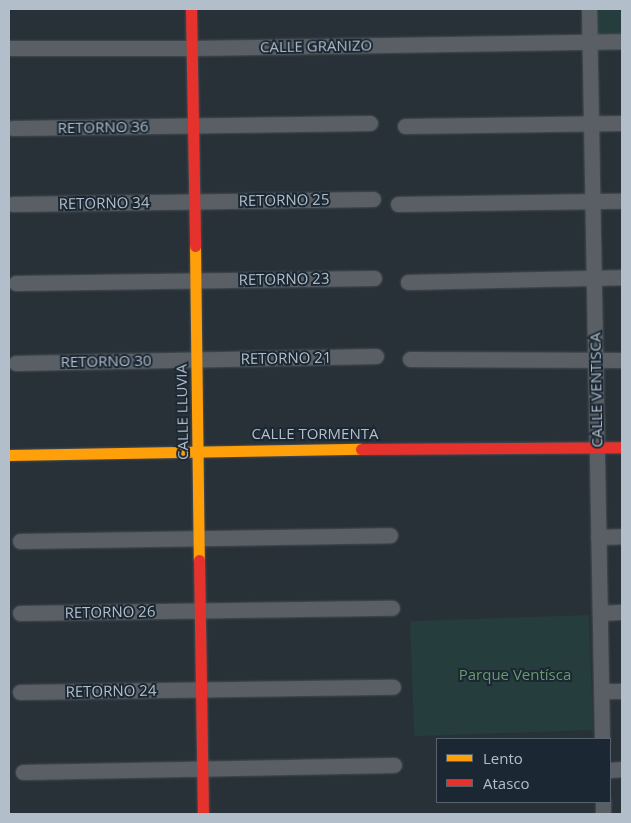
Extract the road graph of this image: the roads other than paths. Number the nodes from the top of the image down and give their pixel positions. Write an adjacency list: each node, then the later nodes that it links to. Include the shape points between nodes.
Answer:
1 (191, 9): 6 (street, CALLE LLUVIA)
2 (589, 9): 4 (street, CALLE VENTISCA)
3 (622, 41): 4 (street, CALLE GRANIZO)
4 (590, 42): 6 (street, CALLE GRANIZO); 8 (street, CALLE VENTISCA)
5 (9, 48): 6 (street, CALLE GRANIZO)
6 (192, 48): 10 (street, CALLE LLUVIA)
7 (370, 123): 10 (street, RETORNO 36)
8 (591, 123): 9 (street); 11 (street); 15 (street, CALLE VENTISCA)
9 (622, 123)
10 (193, 125): 12 (street, RETORNO 36); 14 (street, CALLE LLUVIA)
11 (405, 126)
12 (13, 128)
13 (373, 199): 14 (street, RETORNO 25)
14 (194, 201): 17 (street, RETORNO 34); 22 (street, CALLE LLUVIA)
15 (592, 201): 16 (street); 18 (street); 19 (street, CALLE VENTISCA)
16 (622, 201)
17 (14, 204)
18 (398, 204)
19 (594, 277): 20 (street); 23 (street); 29 (street, CALLE VENTISCA)
20 (622, 277)
21 (374, 278): 22 (street, RETORNO 23)
22 (195, 280): 24 (street, RETORNO 23); 27 (street, CALLE LLUVIA)
23 (408, 282)
24 (16, 283)
25 (376, 356): 27 (street, RETORNO 21)
26 (410, 359): 29 (street)
27 (196, 360): 30 (street, RETORNO 30); 33 (street, CALLE LLUVIA)
28 (622, 360): 29 (street)
29 (595, 361): 31 (street, CALLE VENTISCA)
30 (16, 363)
31 (597, 447): 32 (street, CALLE TORMENTA); 33 (street, CALLE TORMENTA); 37 (street, CALLE VENTISCA)
32 (622, 447)
33 (198, 450): 34 (street, CALLE TORMENTA); 38 (street, CALLE LLUVIA)
34 (9, 455)
35 (390, 535): 38 (street)
36 (622, 536): 37 (street)
37 (598, 537): 44 (street, CALLE VENTISCA)
38 (199, 539): 39 (street); 41 (street, CALLE LLUVIA)
39 (20, 541)
40 (392, 608): 41 (street, RETORNO 26)
41 (200, 611): 43 (street, RETORNO 26); 46 (street, CALLE LLUVIA)
42 (622, 612): 44 (street)
43 (20, 613)
44 (600, 613): 49 (street, CALLE VENTISCA)
45 (393, 687): 46 (street, RETORNO 24)
46 (201, 690): 48 (street, RETORNO 24); 52 (street, CALLE LLUVIA)
47 (622, 691): 49 (street)
48 (20, 692)
49 (601, 692): 50 (street, CALLE VENTISCA)
50 (602, 738)
51 (394, 766): 52 (street)
52 (202, 769): 53 (street); 54 (street, CALLE LLUVIA)
53 (23, 772)
54 (203, 814)

